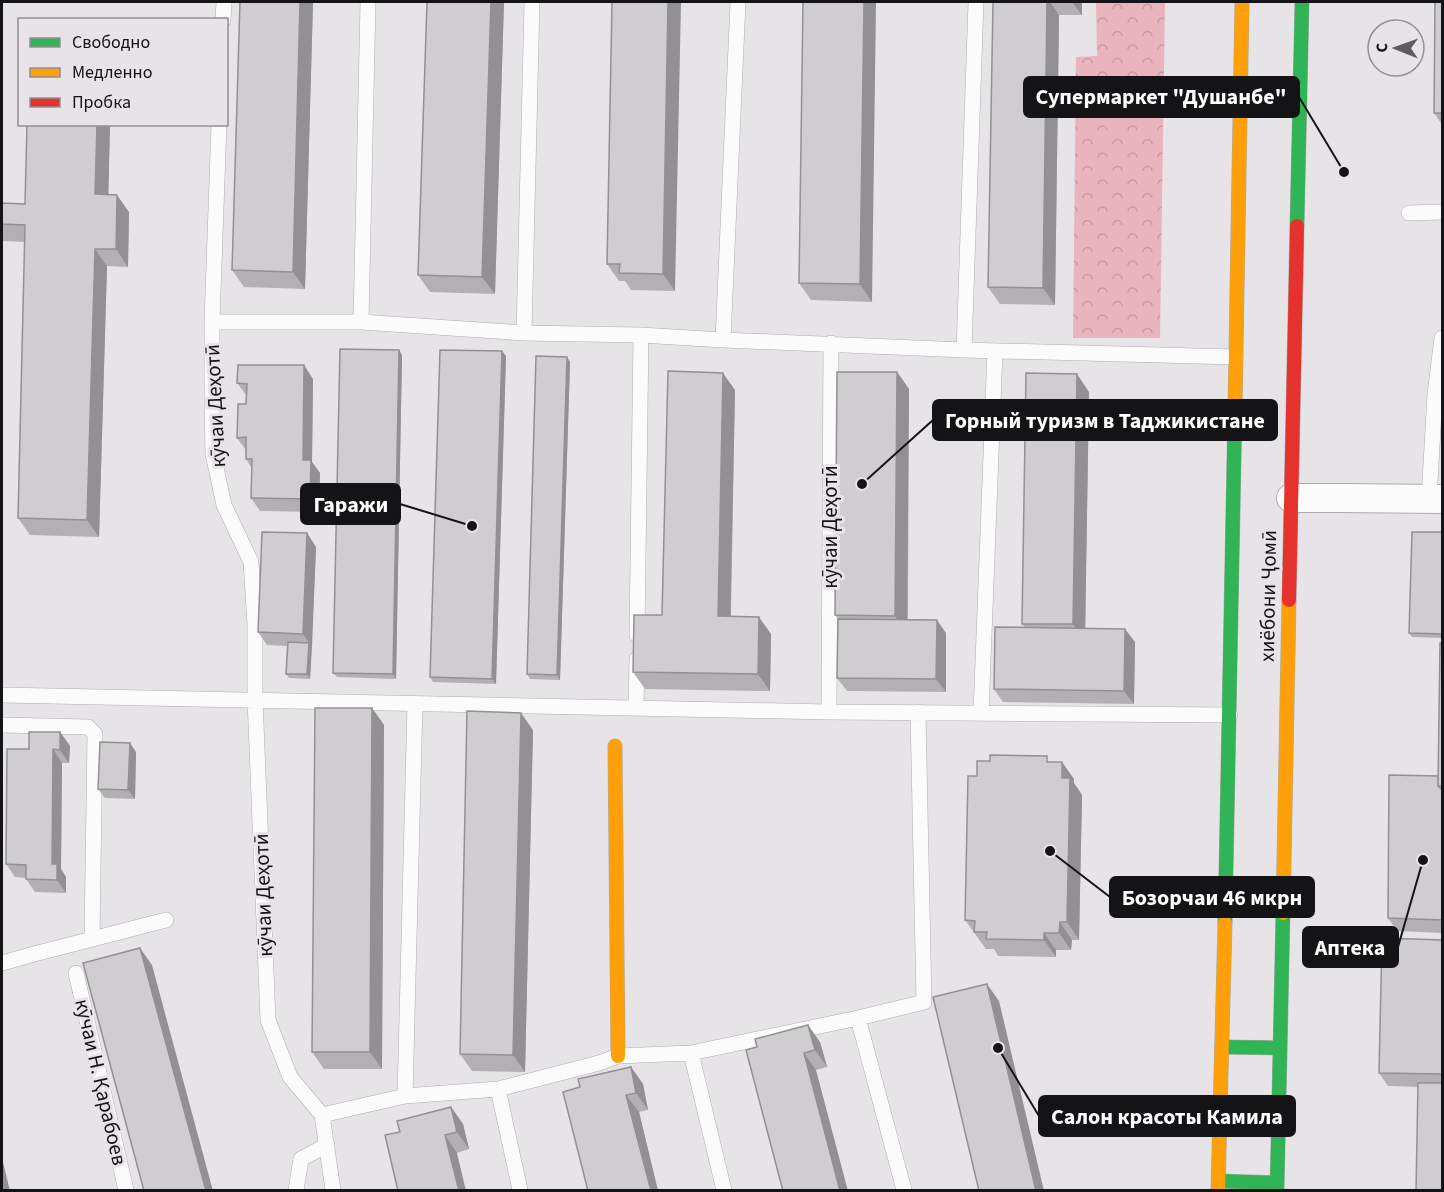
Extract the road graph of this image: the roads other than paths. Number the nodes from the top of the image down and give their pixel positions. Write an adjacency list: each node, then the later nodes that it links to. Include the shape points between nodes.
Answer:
1 (224, 2): 8 (lane)
2 (368, 2): 13 (lane)
3 (532, 2): 14 (lane)
4 (738, 2): 17 (lane)
5 (976, 2): 19 (lane)
6 (1242, 2): 21 (main road, хиёбони Ҷомӣ)
7 (1302, 2): 22 (main road, хиёбони Ҷомӣ)
8 (223, 18)
9 (219, 126): 12 (lane, кӯчаи Деҳотӣ)
10 (1443, 212): 11 (lane)
11 (1409, 213)
12 (212, 322): 13 (lane, кӯчаи Деҳотӣ); 25 (lane, кӯчаи Деҳотӣ, via 213,454 224,505 251,562)
13 (362, 322): 14 (lane, кӯчаи Деҳотӣ)
14 (524, 333): 15 (lane, кӯчаи Деҳотӣ)
15 (641, 334): 17 (lane, кӯчаи Деҳотӣ); 27 (lane)
16 (1443, 338): 23 (lane, via 1435,394)
17 (723, 340): 18 (lane, кӯчаи Деҳотӣ)
18 (831, 343): 19 (lane, кӯчаи Деҳотӣ); 28 (lane, кӯчаи Деҳотӣ)
19 (964, 350): 20 (lane, кӯчаи Деҳотӣ)
20 (994, 351): 21 (lane, кӯчаи Деҳотӣ); 30 (lane)
21 (1236, 357): 31 (main road, хиёбони Ҷомӣ)
22 (1291, 498): 23 (street); 40 (main road, хиёбони Ҷомӣ)
23 (1436, 499)
24 (2, 695): 25 (lane)
25 (255, 699): 26 (lane); 45 (lane, кӯчаи Деҳотӣ, via 268,1020 290,1077)
26 (415, 704): 27 (lane); 44 (lane)
27 (636, 708): 28 (lane)
28 (829, 712): 29 (lane)
29 (918, 712): 30 (lane); 38 (lane, via 924,1002)
30 (981, 713): 31 (lane)
31 (1230, 715): 39 (main road, хиёбони Ҷомӣ)
32 (2, 725): 35 (lane, via 88,726 95,734)
33 (615, 746): 42 (main road)
34 (166, 920): 35 (lane)
35 (92, 939): 36 (lane)
36 (2, 963)
37 (76, 973): 49 (lane, кӯчаи Н. Қарабоев)
38 (858, 1018): 41 (lane); 54 (lane)
39 (1222, 1047): 40 (main road); 47 (main road, хиёбони Ҷомӣ)
40 (1280, 1048): 48 (main road, хиёбони Ҷомӣ)
41 (691, 1053): 42 (lane); 53 (lane)
42 (618, 1056): 43 (lane)
43 (498, 1089): 44 (lane); 52 (lane)
44 (405, 1095): 45 (lane)
45 (322, 1115): 46 (lane)
46 (327, 1146): 50 (lane, via 301,1159); 51 (lane)
47 (1219, 1186): 48 (main road)
48 (1277, 1187)
49 (126, 1191)
50 (296, 1191)
51 (333, 1191)
52 (520, 1191)
53 (724, 1191)
54 (904, 1191)

